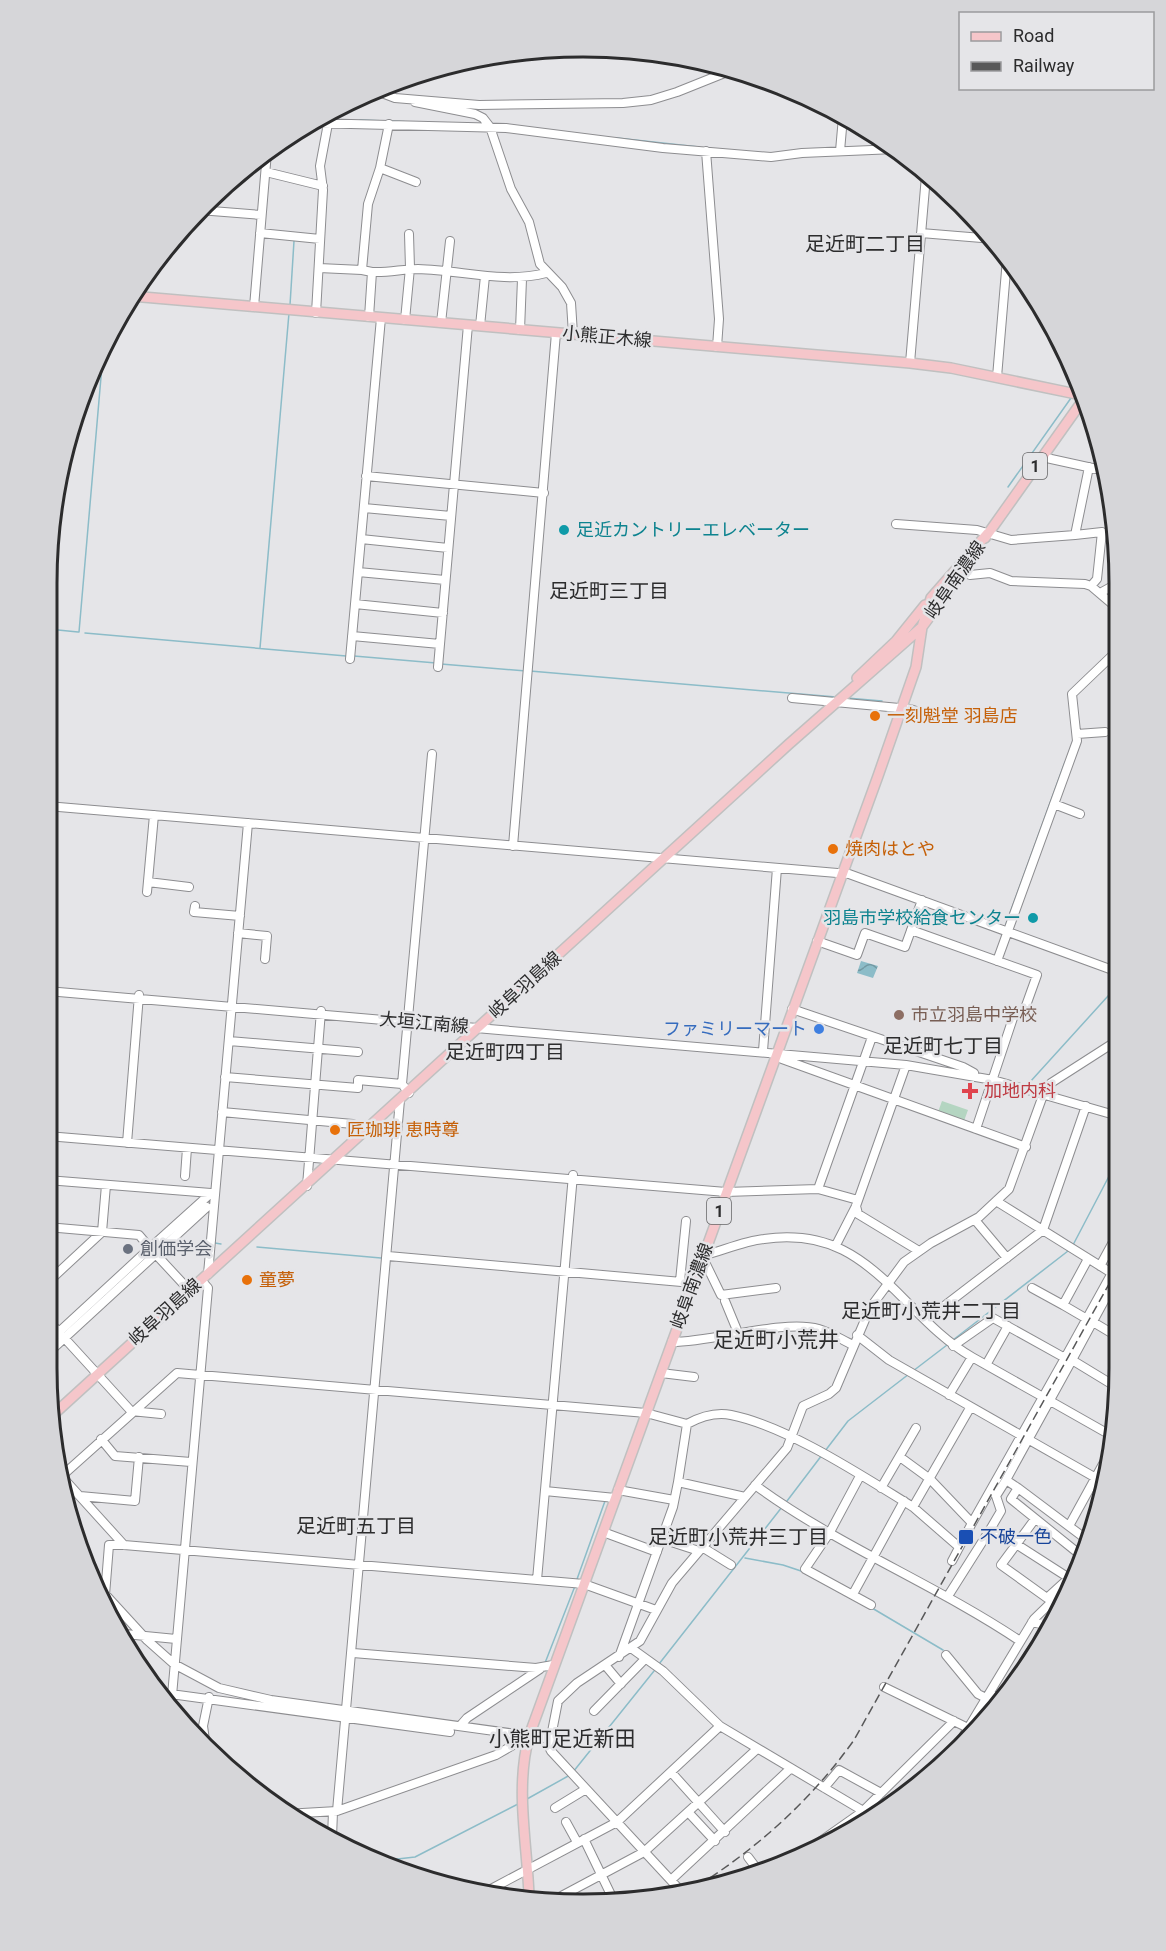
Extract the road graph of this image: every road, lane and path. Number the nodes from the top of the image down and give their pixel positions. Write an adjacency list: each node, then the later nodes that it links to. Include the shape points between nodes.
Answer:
1 (719, 75): 3 (street, via 651,100 623,103 479,105)
2 (387, 95): 3 (street)
3 (413, 98): 8 (street, via 475,114)
4 (334, 119): 6 (street)
5 (328, 123): 17 (street, via 320,166)
6 (390, 124): 8 (street); 13 (street)
7 (842, 125): 11 (street)
8 (490, 127): 10 (street); 32 (street)
9 (878, 148): 11 (street)
10 (706, 151): 11 (street, via 771,157); 47 (street, via 719,319)
11 (840, 151)
12 (266, 164): 14 (street)
13 (380, 168): 15 (street); 27 (street, via 368,204)
14 (266, 172): 17 (street); 19 (street)
15 (416, 183)
16 (925, 184): 21 (street)
17 (323, 186): 24 (street)
18 (211, 211): 19 (street)
19 (261, 215): 20 (street)
20 (260, 233): 24 (street); 36 (street)
21 (921, 233): 23 (street); 48 (street)
22 (409, 234): 28 (street)
23 (979, 238)
24 (320, 239): 26 (street)
25 (450, 241): 31 (street)
26 (319, 268): 27 (street); 37 (street)
27 (362, 270): 30 (street)
28 (409, 271): 30 (street); 31 (street); 40 (street)
29 (1006, 271): 49 (street)
30 (372, 272): 38 (street)
31 (446, 272): 33 (street); 41 (street)
32 (546, 273): 34 (street); 46 (street, via 562,287 571,303)
33 (485, 276): 34 (street); 43 (street)
34 (522, 279): 44 (street)
35 (142, 297): 36 (main road, 小熊正木線)
36 (254, 307): 37 (main road, 小熊正木線)
37 (316, 313): 38 (main road, 小熊正木線)
38 (369, 317): 39 (main road, 小熊正木線)
39 (381, 318): 40 (main road, 小熊正木線); 55 (street)
40 (405, 320): 41 (main road, 小熊正木線)
41 (441, 323): 42 (main road, 小熊正木線)
42 (468, 325): 43 (main road, 小熊正木線); 56 (street)
43 (480, 326): 44 (main road, 小熊正木線)
44 (520, 330): 45 (main road, 小熊正木線)
45 (556, 333): 46 (main road, 小熊正木線); 57 (street)
46 (573, 334): 47 (main road, 小熊正木線)
47 (717, 347): 48 (main road, 小熊正木線)
48 (910, 363): 49 (main road, 小熊正木線)
49 (997, 377): 50 (main road, 小熊正木線)
50 (1073, 393)
51 (1078, 407): 52 (main road, 岐阜南濃線 / 1)
52 (1042, 457): 53 (street); 61 (main road, 岐阜南濃線 / 1)
53 (1089, 467): 54 (street); 62 (street)
54 (1096, 469)
55 (366, 476): 56 (street); 58 (street)
56 (453, 484): 57 (street); 59 (street)
57 (544, 493): 94 (street)
58 (364, 508): 59 (street); 63 (street)
59 (451, 516): 64 (street)
60 (896, 524): 61 (street)
61 (988, 533): 62 (street, via 1011,540); 66 (main road, 岐阜南濃線 / 1); 71 (main road, 岐阜南濃線 / 1)
62 (1075, 535): 68 (street, via 1102,532 1097,579)
63 (361, 539): 64 (street); 65 (street)
64 (448, 548): 67 (street)
65 (358, 572): 67 (street); 73 (street)
66 (963, 572): 68 (street, via 990,573 1011,581); 75 (main road, 岐阜南濃線 / 1)
67 (445, 580): 74 (street)
68 (1091, 586): 70 (street)
69 (1109, 588): 70 (street)
70 (1100, 593): 72 (street)
71 (931, 598): 75 (main road, 岐阜南濃線 / 1); 82 (main road, 岐阜羽島線, via 896,641)
72 (1109, 601)
73 (355, 604): 74 (street); 76 (street)
74 (443, 613): 77 (street)
75 (922, 627): 82 (main road, 岐阜羽島線); 83 (main road, 岐阜南濃線 / 1, via 916,667)
76 (352, 636): 77 (street); 78 (street)
77 (440, 644): 80 (street)
78 (350, 659)
79 (1109, 659): 86 (street, via 1072,694)
80 (438, 667)
81 (792, 698): 82 (street)
82 (836, 702): 83 (street); 95 (main road, 岐阜羽島線)
83 (902, 708): 84 (street); 97 (main road, 岐阜南濃線 / 1)
84 (941, 719)
85 (1105, 732): 86 (street)
86 (1077, 734): 88 (street)
87 (432, 754): 93 (street)
88 (1054, 804): 90 (street); 105 (street)
89 (57, 807): 91 (street)
90 (1080, 814)
91 (154, 815): 92 (street); 98 (street)
92 (248, 823): 93 (street); 103 (street)
93 (425, 838): 94 (street); 116 (street)
94 (513, 846): 95 (street)
95 (664, 859): 96 (street); 117 (main road, 岐阜羽島線)
96 (777, 868): 97 (street); 122 (street)
97 (842, 874): 101 (street); 107 (main road, 岐阜南濃線 / 1)
98 (148, 882): 99 (street); 100 (street)
99 (189, 887)
100 (147, 892)
101 (922, 900): 104 (street); 105 (street)
102 (195, 906): 103 (street, via 194,912)
103 (240, 916): 106 (street)
104 (911, 930): 107 (street, via 905,947 865,933 857,955); 109 (street)
105 (1008, 931): 109 (street); 110 (street)
106 (238, 933): 108 (street, via 267,936); 113 (street)
107 (817, 941): 114 (main road, 岐阜南濃線 / 1)
108 (265, 959)
109 (997, 961): 129 (street, via 1037,975 1023,1014 1015,1012)
110 (1109, 969)
111 (57, 992): 112 (street, 大垣江南線)
112 (138, 996): 113 (street, 大垣江南線); 144 (street)
113 (232, 1005): 115 (street, 大垣江南線); 119 (street)
114 (792, 1009): 118 (street); 124 (main road, 岐阜南濃線 / 1)
115 (320, 1012): 116 (street, 大垣江南線); 121 (street)
116 (408, 1019): 117 (street, 大垣江南線); 131 (street)
117 (478, 1028): 122 (street, 大垣江南線); 133 (main road, 岐阜羽島線)
118 (872, 1037): 125 (street); 128 (street, via 963,1067)
119 (228, 1041): 121 (street); 127 (street)
120 (1109, 1045): 134 (street, via 1058,1076)
121 (317, 1049): 123 (street); 130 (street)
122 (763, 1051): 124 (street, 大垣江南線)
123 (358, 1052)
124 (778, 1052): 125 (street, 大垣江南線); 132 (street, via 782,1059); 158 (main road, 岐阜南濃線 / 1)
125 (864, 1061): 126 (street, 大垣江南線); 132 (street)
126 (906, 1065): 128 (street, 大垣江南線); 136 (street)
127 (225, 1077): 130 (street); 138 (street)
128 (981, 1077): 129 (street, 大垣江南線)
129 (993, 1080): 134 (street, 大垣江南線); 142 (street)
130 (315, 1084): 131 (street, via 358,1089 358,1080); 140 (street)
131 (402, 1084): 133 (street)
132 (854, 1086): 136 (street); 156 (street)
133 (409, 1093): 135 (main road, 岐阜羽島線)
134 (1044, 1093): 137 (street, 大垣江南線); 145 (street)
135 (400, 1100): 149 (main road, 岐阜羽島線); 150 (street)
136 (893, 1100): 142 (street); 160 (street)
137 (1086, 1106): 139 (street, 大垣江南線); 165 (street)
138 (222, 1112): 140 (street); 147 (street)
139 (1109, 1113)
140 (312, 1120): 141 (street); 148 (street)
141 (353, 1124)
142 (976, 1129): 145 (street)
143 (57, 1137): 144 (street)
144 (128, 1143): 146 (street)
145 (1026, 1147): 159 (street, via 1009,1189)
146 (187, 1148): 147 (street); 151 (street)
147 (219, 1150): 148 (street); 157 (street)
148 (309, 1158): 149 (street); 155 (street)
149 (335, 1160): 150 (street); 155 (main road, 岐阜羽島線)
150 (397, 1163): 152 (street); 171 (street)
151 (185, 1176)
152 (572, 1178): 158 (street); 177 (street)
153 (57, 1181): 154 (street)
154 (105, 1185): 157 (street); 166 (street)
155 (307, 1186): 179 (main road, 岐阜羽島線)
156 (818, 1189): 158 (street); 160 (street)
157 (213, 1191): 169 (street); 179 (street)
158 (726, 1192): 172 (main road, 岐阜南濃線 / 1)
159 (996, 1201): 162 (street); 165 (street)
160 (857, 1203): 167 (street); 170 (street, via 858,1214)
161 (207, 1207): 169 (street)
162 (975, 1220): 170 (street); 173 (street)
163 (686, 1221): 180 (street)
164 (57, 1228): 166 (street)
165 (1042, 1230): 173 (street); 174 (street)
166 (102, 1232): 169 (street, via 139,1235); 178 (street)
167 (836, 1245): 172 (street, via 806,1238 763,1239); 182 (street, via 868,1263)
168 (1109, 1250): 175 (street)
169 (153, 1251): 186 (street); 194 (street)
170 (919, 1251): 182 (street, via 904,1262)
171 (388, 1256): 177 (street); 210 (street)
172 (702, 1256): 181 (main road, 岐阜南濃線 / 1); 184 (street, via 721,1295)
173 (1007, 1258): 189 (street)
174 (1088, 1259): 175 (street); 188 (street)
175 (1100, 1266): 176 (street)
176 (1109, 1271)
177 (565, 1272): 180 (street); 214 (street)
178 (57, 1275)
179 (205, 1277): 186 (main road, 岐阜羽島線); 207 (street, via 208,1288)
180 (680, 1281): 181 (street)
181 (693, 1282): 199 (main road, 岐阜南濃線 / 1)
182 (890, 1284): 189 (street); 196 (street, via 870,1308)
183 (1109, 1287): 190 (street)
184 (776, 1288)
185 (1032, 1288): 188 (street)
186 (189, 1290): 206 (main road, 岐阜羽島線)
187 (725, 1301): 195 (street)
188 (1062, 1305): 190 (street)
189 (926, 1320): 201 (street)
190 (1090, 1320): 193 (street); 203 (street)
191 (1008, 1326): 201 (street, via 993,1318); 203 (street); 204 (street)
192 (57, 1330): 194 (street)
193 (1109, 1332)
194 (62, 1335): 197 (street); 198 (street); 206 (street)
195 (739, 1335): 199 (street); 200 (street, via 788,1327 819,1329)
196 (857, 1335): 200 (street); 211 (street, via 889,1360)
197 (57, 1338)
198 (57, 1341)
199 (672, 1342): 205 (main road, 岐阜南濃線 / 1)
200 (853, 1345): 223 (street, via 836,1388 803,1406)
201 (953, 1346): 202 (street)
202 (972, 1356): 204 (street); 211 (street)
203 (1069, 1359): 209 (street); 212 (street); 224 (street)
204 (986, 1365): 212 (street)
205 (661, 1373): 208 (street); 218 (main road, 岐阜南濃線 / 1)
206 (96, 1374): 216 (main road, 岐阜羽島線); 217 (street)
207 (199, 1375): 210 (street); 217 (street, via 177,1372); 228 (street)
208 (694, 1377)
209 (1109, 1382)
210 (376, 1390): 214 (street); 264 (street)
211 (949, 1395): 215 (street)
212 (1042, 1397): 224 (street)
213 (1052, 1402): 222 (street)
214 (552, 1406): 218 (street); 240 (street)
215 (970, 1408): 224 (street); 231 (street)
216 (59, 1409)
217 (131, 1411): 219 (street); 225 (street)
218 (646, 1413): 220 (street); 241 (main road, 岐阜南濃線 / 1)
219 (161, 1414)
220 (687, 1424): 223 (street, via 702,1416 730,1414); 234 (street)
221 (916, 1428): 226 (street)
222 (1105, 1432)
223 (791, 1436): 230 (street); 235 (street, via 787,1448)
224 (1023, 1437): 232 (street); 233 (street); 248 (street)
225 (101, 1439): 227 (street, via 115,1456); 229 (street)
226 (900, 1457): 231 (street); 238 (street)
227 (139, 1458): 228 (street); 242 (street, via 135,1501)
228 (192, 1462): 259 (street)
229 (67, 1471)
230 (860, 1476): 238 (street); 252 (street)
231 (930, 1479): 246 (street); 248 (street)
232 (1097, 1479)
233 (1006, 1480): 239 (street); 250 (street, via 996,1496 1001,1511)
234 (678, 1482): 243 (street); 244 (street)
235 (755, 1485): 243 (street); 252 (street)
236 (1096, 1485): 249 (street)
237 (71, 1486): 242 (street)
238 (881, 1488): 245 (street)
239 (1018, 1488): 247 (street, via 1011,1499); 249 (street)
240 (545, 1491): 241 (street); 267 (street)
241 (617, 1494): 244 (street); 251 (main road, 岐阜南濃線 / 1)
242 (80, 1496): 256 (street)
243 (746, 1497): 258 (street)
244 (674, 1500): 254 (street)
245 (904, 1501): 246 (street); 262 (street)
246 (914, 1507): 257 (street)
247 (1035, 1519): 255 (street); 260 (street)
248 (972, 1523): 257 (street)
249 (1069, 1526): 253 (street)
250 (991, 1528): 255 (street); 272 (street)
251 (603, 1532): 261 (street); 268 (main road, 岐阜南濃線 / 1)
252 (830, 1532): 262 (street); 271 (street, via 805,1569)
253 (1081, 1535)
254 (662, 1539): 258 (street); 261 (street)
255 (1018, 1544): 266 (street); 269 (street, via 1001,1564 1047,1598)
256 (124, 1545): 259 (street); 270 (street, via 109,1545)
257 (959, 1547): 263 (street)
258 (700, 1549): 265 (street); 277 (street)
259 (184, 1550): 264 (street); 282 (street)
260 (1076, 1551)
261 (657, 1552): 275 (street)
262 (874, 1557): 271 (street); 272 (street)
263 (952, 1561)
264 (360, 1565): 267 (street); 285 (street)
265 (731, 1565)
266 (1066, 1576)
267 (537, 1580): 268 (street)
268 (584, 1584): 275 (street); 291 (main road, 岐阜南濃線 / 1)
269 (1062, 1584)
270 (106, 1590)
271 (853, 1594): 276 (street)
272 (948, 1596): 283 (street)
273 (1057, 1597): 278 (street)
274 (113, 1604): 281 (street)
275 (639, 1604): 277 (street); 287 (street)
276 (871, 1605)
277 (656, 1610): 284 (street, via 644,1635)
278 (1032, 1622): 279 (street); 283 (street)
279 (1042, 1624)
280 (129, 1634): 281 (street)
281 (143, 1636): 282 (street); 289 (street)
282 (176, 1639): 289 (street)
283 (1020, 1641): 297 (street)
284 (631, 1648): 287 (street); 288 (street)
285 (353, 1653): 291 (street); 302 (street)
286 (946, 1655): 297 (street, via 978,1694)
287 (619, 1657): 290 (street)
288 (645, 1659): 292 (street); 306 (street, via 663,1671)
289 (174, 1664): 295 (street); 302 (street, via 201,1680 243,1695)
290 (605, 1665): 292 (street); 311 (street, via 558,1701)
291 (549, 1666): 305 (street); 310 (main road, 岐阜南濃線 / 1)
292 (621, 1684): 301 (street)
293 (884, 1687): 304 (street)
294 (169, 1691): 295 (street)
295 (172, 1692): 296 (street); 299 (street)
296 (172, 1695)
297 (987, 1698): 298 (street); 300 (street); 303 (street)
298 (992, 1698)
299 (209, 1699): 302 (street); 309 (street)
300 (989, 1701)
301 (594, 1711)
302 (347, 1715): 305 (street); 308 (street); 321 (street)
303 (973, 1720)
304 (954, 1721): 307 (street); 317 (street)
305 (460, 1726): 310 (street)
306 (720, 1726): 312 (street); 314 (street)
307 (964, 1730)
308 (450, 1732)
309 (204, 1733)
310 (529, 1736): 311 (street); 321 (street, via 496,1755); 334 (main road, 岐阜南濃線 / 1, via 521,1772)
311 (552, 1739): 316 (street, via 551,1751)
312 (757, 1749): 313 (street); 318 (street)
313 (791, 1768): 315 (street); 328 (street)
314 (671, 1772): 318 (street); 326 (street)
315 (824, 1788): 317 (street, via 839,1770); 322 (street)
316 (586, 1789): 319 (street); 326 (street)
317 (881, 1793): 320 (street)
318 (699, 1802): 323 (street); 328 (street)
319 (555, 1808)
320 (870, 1809)
321 (335, 1811): 324 (street); 327 (street)
322 (866, 1811)
323 (688, 1812): 330 (street); 331 (street)
324 (303, 1813)
325 (566, 1821): 329 (street)
326 (617, 1822): 329 (street); 331 (street)
327 (333, 1831)
328 (725, 1832): 330 (street)
329 (580, 1840): 334 (street); 335 (street)
330 (715, 1841): 336 (street)
331 (644, 1852): 335 (street); 336 (street)
332 (748, 1857): 333 (street)
333 (754, 1865)
334 (528, 1870): 338 (street); 339 (main road, 1)
335 (601, 1877): 340 (street); 341 (street)
336 (671, 1880): 337 (street)
337 (676, 1885)
338 (496, 1886)
339 (529, 1891)
340 (610, 1893)
341 (567, 1894)

